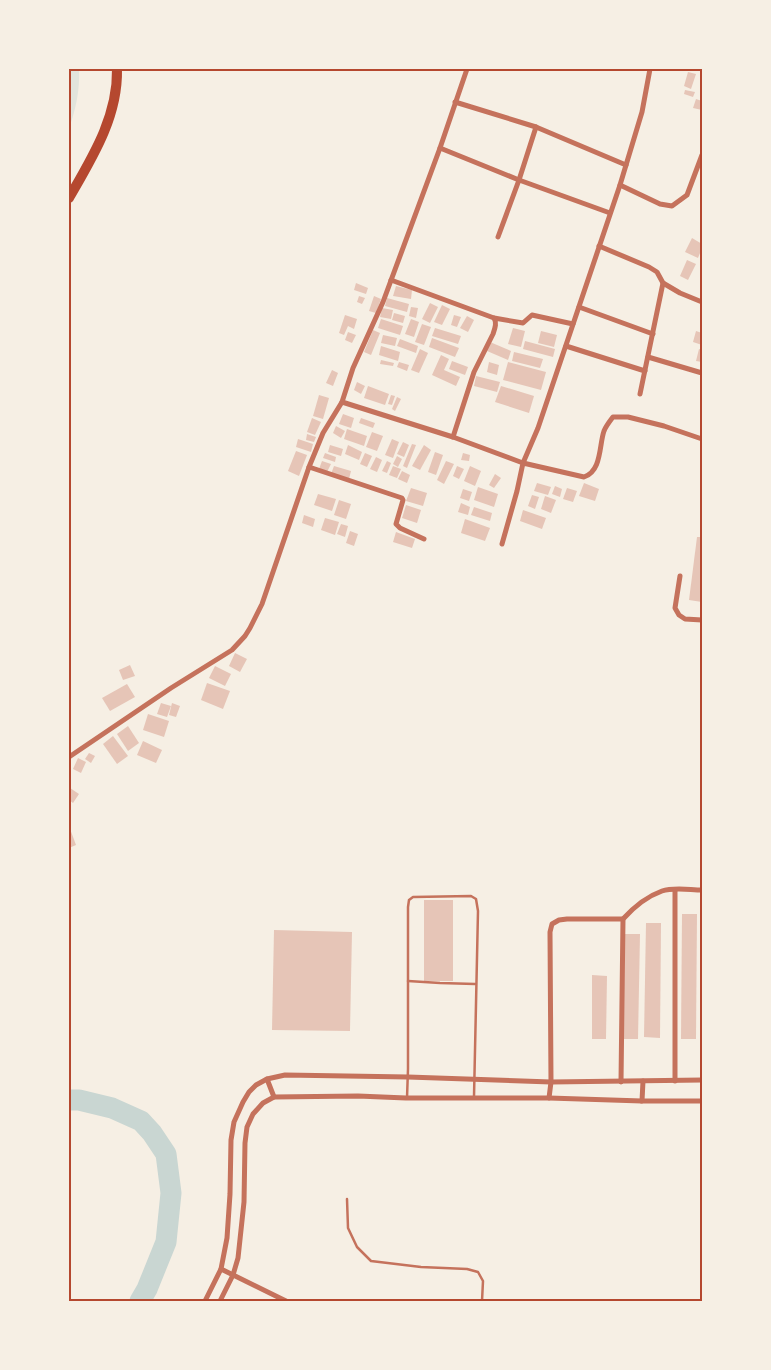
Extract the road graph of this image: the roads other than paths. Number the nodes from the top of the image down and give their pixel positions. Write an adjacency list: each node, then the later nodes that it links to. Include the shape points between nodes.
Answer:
1 (117, 69): 11 (highway, via 114,99 101,140)
2 (467, 69): 4 (street)
3 (650, 69): 8 (street, via 642,112)
4 (455, 102): 5 (street); 6 (street)
5 (536, 127): 8 (street); 9 (street)
6 (440, 148): 9 (street); 15 (street)
7 (702, 155): 10 (street, via 686,195 672,206 660,204)
8 (626, 165): 10 (street)
9 (519, 180): 12 (street); 13 (street)
10 (620, 185): 12 (street)
11 (69, 198)
12 (610, 212): 14 (street)
13 (498, 237)
14 (599, 246): 16 (street, via 649,266); 18 (street)
15 (391, 280): 19 (street); 27 (street)
16 (663, 283): 17 (street); 21 (street)
17 (702, 302)
18 (578, 306): 20 (street); 21 (street)
19 (494, 318): 20 (street, via 523,323 532,315); 28 (street, via 495,328 474,372)
20 (573, 324): 22 (street)
21 (653, 334): 23 (street)
22 (566, 346): 24 (street); 30 (street)
23 (648, 357): 24 (street); 25 (street)
24 (645, 371): 26 (street)
25 (702, 373)
26 (640, 394)
27 (342, 402): 28 (street); 31 (street, via 323,432)
28 (453, 437): 30 (street)
29 (702, 439): 30 (street, via 628,417 613,417 604,429 597,465 590,475 584,477)
30 (523, 463): 33 (street)
31 (309, 467): 32 (street, via 402,498 396,524); 36 (street, via 262,604 245,636 232,650)
32 (424, 539)
33 (502, 544)
34 (680, 576): 35 (street, via 676,608 679,615)
35 (702, 620)
36 (69, 757)
37 (675, 890): 38 (street); 39 (street, via 663,891 649,898); 47 (street)
38 (702, 890)
39 (623, 919): 48 (street, via 567,919 552,924); 49 (street)
40 (408, 981): 41 (lane); 41 (lane, via 409,900 413,896 471,896 476,899 478,911); 42 (lane)
41 (475, 984): 44 (lane)
42 (408, 1077): 43 (street, via 285,1075); 44 (street); 51 (lane)
43 (267, 1079): 50 (street); 57 (street, via 249,1092 234,1122 227,1238)
44 (474, 1080): 48 (street); 52 (lane)
45 (702, 1080): 47 (street)
46 (643, 1081): 47 (street); 49 (street); 54 (street)
47 (674, 1081)
48 (551, 1082): 49 (street); 53 (street)
49 (621, 1082)
50 (274, 1097): 51 (street); 58 (street, via 253,1114 247,1127 244,1202)
51 (406, 1098): 52 (street)
52 (474, 1098): 53 (street)
53 (549, 1098): 54 (street)
54 (642, 1101): 55 (street)
55 (702, 1101)
56 (347, 1199): 62 (lane, via 348,1228 357,1247 372,1260 478,1272 483,1280)
57 (221, 1269): 58 (street); 59 (street)
58 (233, 1275): 60 (street); 61 (street)
59 (205, 1301)
60 (220, 1301)
61 (286, 1301)
62 (482, 1301)

